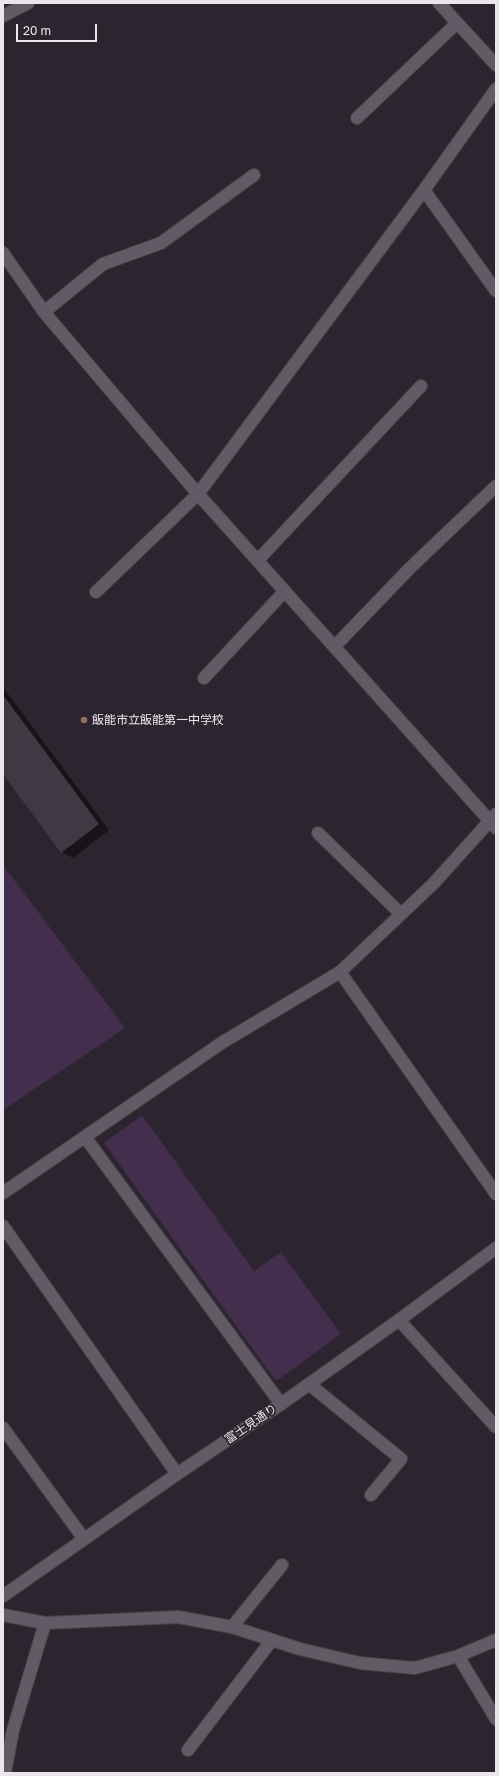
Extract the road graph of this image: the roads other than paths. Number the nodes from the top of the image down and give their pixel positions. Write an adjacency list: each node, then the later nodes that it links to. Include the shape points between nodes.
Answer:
1 (28, 3): 3 (street)
2 (439, 3): 4 (street)
3 (3, 16)
4 (457, 23): 5 (street); 7 (street)
5 (496, 65)
6 (496, 89): 9 (street)
7 (357, 118)
8 (254, 175): 12 (street, via 161,243 103,264)
9 (424, 190): 11 (street); 15 (street)
10 (3, 253): 12 (street)
11 (496, 291)
12 (44, 312): 15 (street)
13 (421, 386): 16 (street)
14 (496, 486): 19 (street, via 410,568)
15 (198, 494): 16 (street); 18 (street)
16 (258, 560): 17 (street)
17 (285, 591): 19 (street); 20 (street)
18 (96, 592)
19 (335, 646): 21 (street)
20 (204, 678)
21 (494, 821): 23 (street)
22 (318, 833): 23 (street)
23 (401, 914): 24 (street)
24 (340, 972): 25 (street, via 223,1042); 27 (street)
25 (85, 1137): 26 (street); 32 (street)
26 (3, 1193)
27 (496, 1194)
28 (3, 1226): 35 (street)
29 (496, 1248): 30 (street, 富士見通り)
30 (399, 1320): 31 (street, 富士見通り); 33 (street)
31 (309, 1384): 32 (street, 富士見通り); 36 (street, via 401,1459)
32 (281, 1404): 35 (street, 富士見通り)
33 (496, 1427)
34 (3, 1428): 37 (street)
35 (176, 1474): 37 (street, 富士見通り)
36 (371, 1495)
37 (84, 1539): 39 (street, 富士見通り)
38 (282, 1565): 42 (street)
39 (3, 1596)
40 (3, 1614): 41 (street)
41 (45, 1623): 42 (street, via 178,1617); 48 (street, via 13,1730)
42 (232, 1626): 43 (street)
43 (272, 1640): 45 (street, via 360,1663 415,1668); 47 (street)
44 (496, 1640): 45 (street)
45 (458, 1656): 46 (street)
46 (496, 1719)
47 (188, 1750)
48 (5, 1773)

